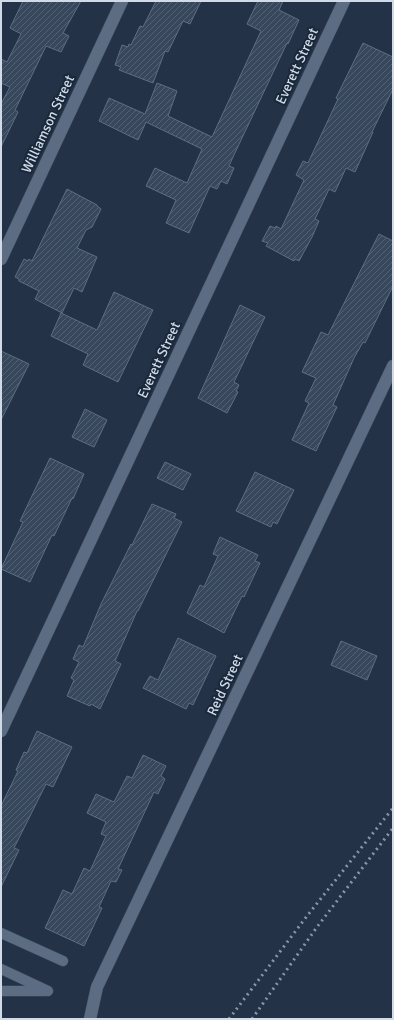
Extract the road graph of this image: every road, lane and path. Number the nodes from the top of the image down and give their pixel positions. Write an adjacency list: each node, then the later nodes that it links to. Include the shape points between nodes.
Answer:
1 (122, 1): 3 (street, Williamson Street)
2 (344, 1): 5 (street, Everett Street)
3 (1, 259)
4 (393, 366): 10 (street, Reid Street, via 98,987)
5 (1, 731)
6 (1, 933): 7 (lane)
7 (63, 961)
8 (1, 969): 9 (lane, via 48,991)
9 (1, 991)
10 (90, 1019)

